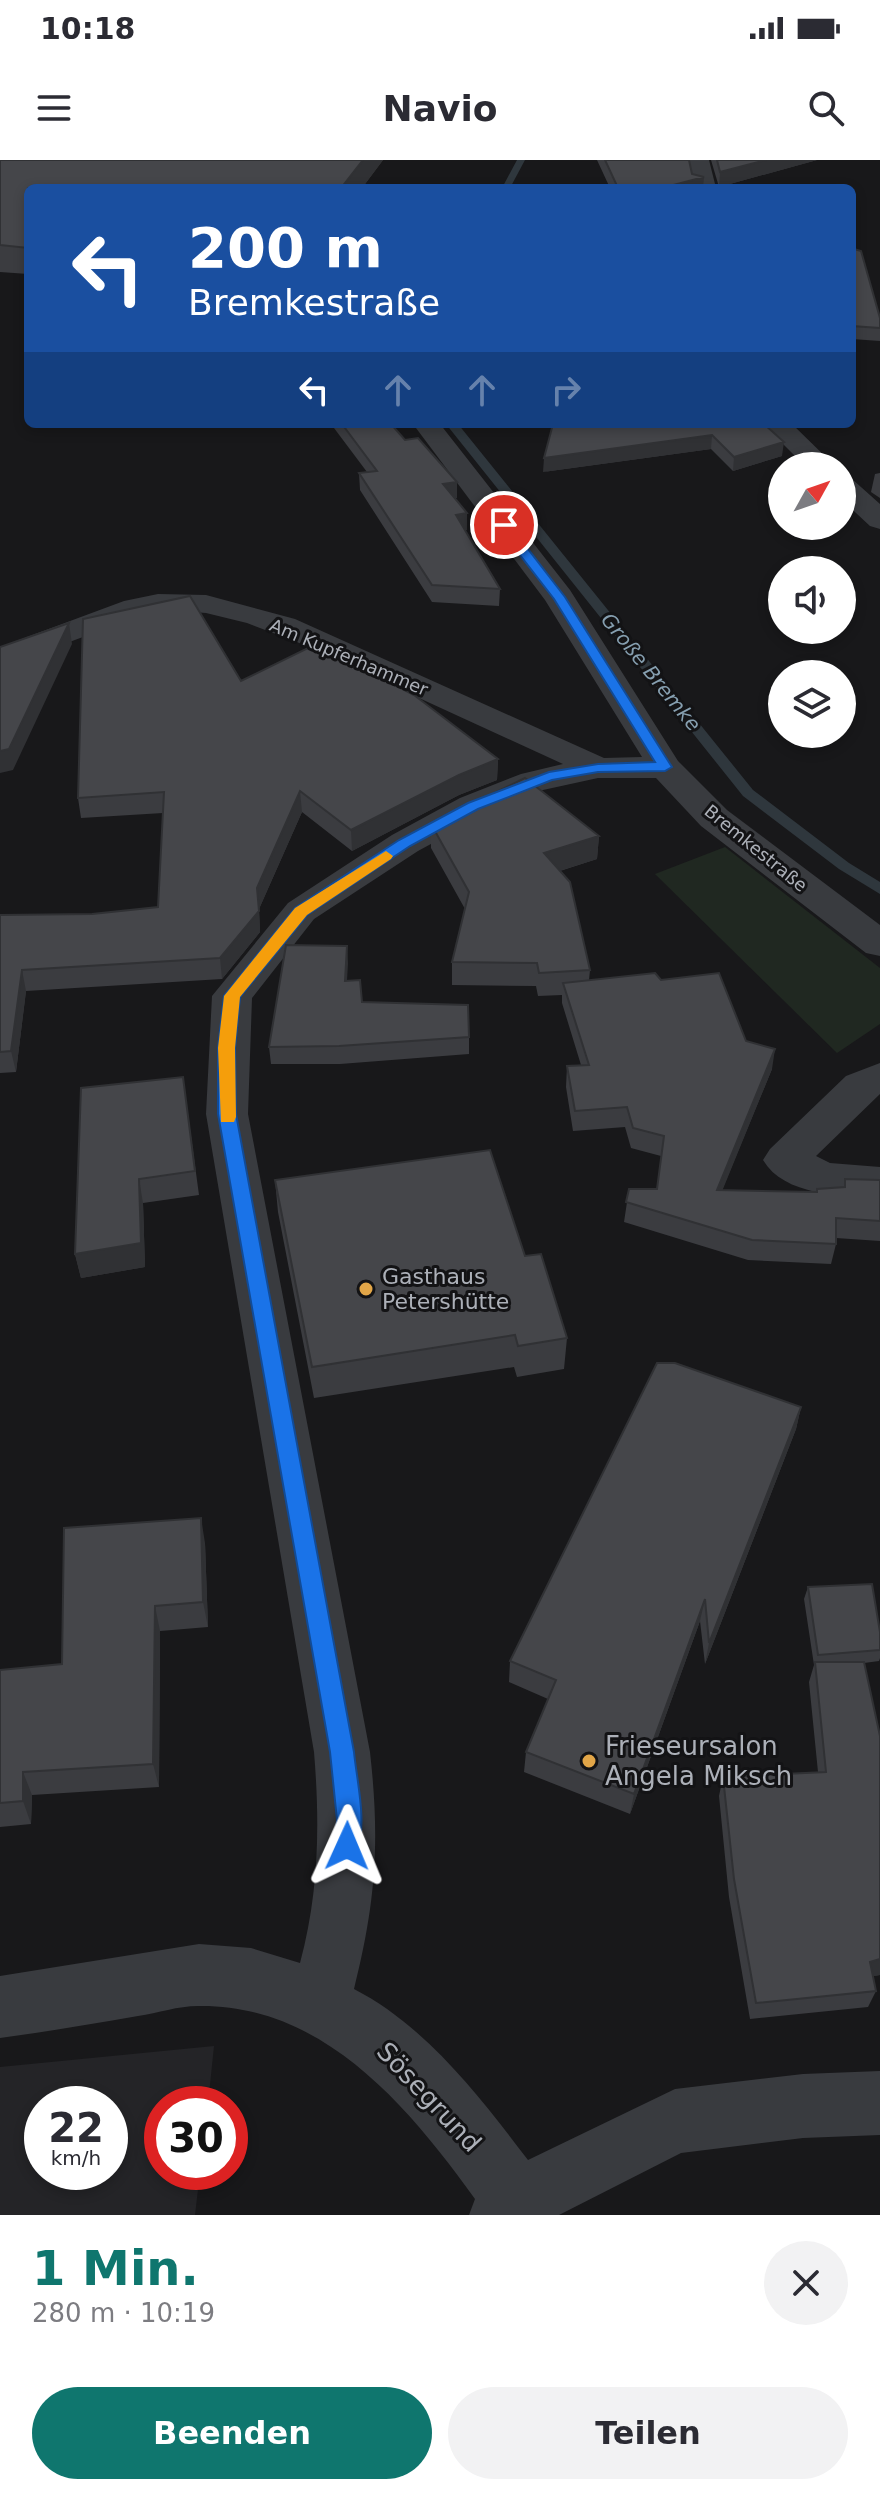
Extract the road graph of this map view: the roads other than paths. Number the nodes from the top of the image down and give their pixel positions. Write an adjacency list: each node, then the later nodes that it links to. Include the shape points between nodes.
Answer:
1 (698, 160): 2 (street)
2 (704, 184)
3 (429, 428): 9 (street, Bremkestraße, via 559,597)
4 (780, 428): 5 (street)
5 (806, 452)
6 (856, 498): 7 (street)
7 (880, 520)
8 (0, 658): 10 (street, Am Kupferhammer, via 137,609 177,602 216,605 303,633)
9 (665, 767): 10 (street); 11 (street, Bremkestraße, via 714,818)
10 (598, 768): 14 (street, via 533,781 405,843 301,911 232,996 227,1114 342,1752 349,1820 341,1923)
11 (880, 944)
12 (880, 1077): 13 (street, via 861,1086 785,1160 823,1178)
13 (880, 1183)
14 (320, 2001): 15 (street, Sösegrund, via 265,1982 199,1975); 17 (street, Sösegrund, via 381,2042 476,2144)
15 (0, 2007)
16 (880, 2103): 17 (street, via 675,2121)
17 (509, 2208)

